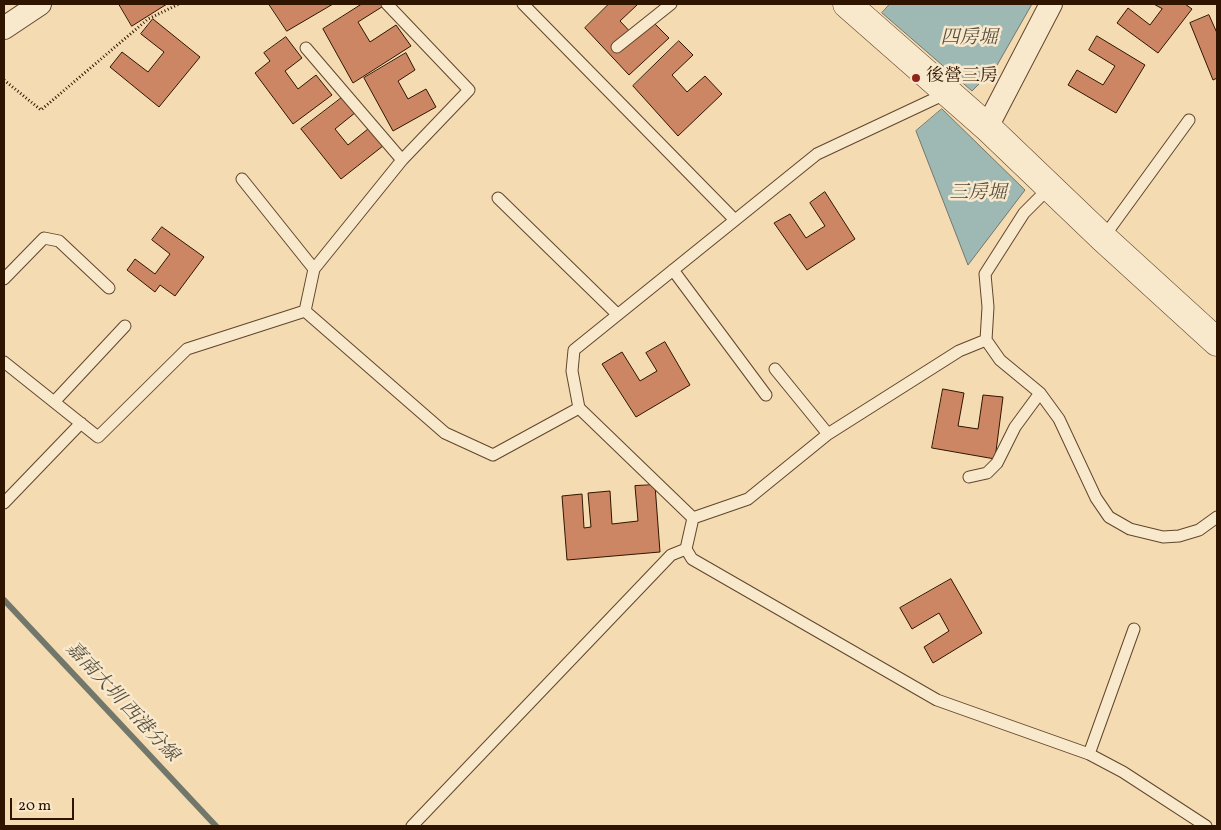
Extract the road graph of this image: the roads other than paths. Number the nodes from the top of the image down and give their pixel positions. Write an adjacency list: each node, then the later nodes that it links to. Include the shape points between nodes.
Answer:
1 (40, 4): 7 (street)
2 (387, 4): 13 (lane, via 469,90)
3 (523, 4): 17 (lane)
4 (671, 4): 8 (lane)
5 (847, 4): 10 (street)
6 (1051, 4): 12 (street)
7 (4, 28)
8 (617, 47)
9 (306, 48): 13 (lane)
10 (949, 93): 12 (street); 17 (lane, via 817,154)
11 (1190, 120): 18 (lane)
12 (987, 127): 15 (street)
13 (402, 160): 19 (lane)
14 (242, 179): 19 (lane)
15 (1050, 188): 18 (street); 26 (lane, via 1024,213 985,274)
16 (498, 198): 24 (lane)
17 (736, 220): 20 (lane)
18 (1103, 238): 27 (street)
19 (314, 269): 23 (lane)
20 (673, 270): 24 (lane); 31 (lane)
21 (4, 279): 22 (lane, via 44,238 60,241)
22 (109, 288)
23 (305, 311): 33 (lane, via 445,433 493,455); 34 (lane, via 187,349 98,437)
24 (617, 314): 33 (lane, via 574,350 572,371)
25 (125, 326): 32 (lane)
26 (986, 340): 30 (lane, via 1000,360); 35 (lane, via 959,351)
27 (1217, 342)
28 (4, 362): 32 (lane)
29 (775, 369): 35 (lane)
30 (1040, 393): 36 (lane, via 1015,427 997,464 987,473); 38 (lane, via 1059,419 1096,498 1109,516 1130,529 1163,537 1199,530)
31 (766, 395)
32 (54, 402): 34 (lane)
33 (579, 408): 39 (lane)
34 (81, 424): 37 (lane)
35 (828, 434): 39 (lane, via 748,499)
36 (969, 477)
37 (4, 503)
38 (1217, 517)
39 (693, 518): 40 (lane)
40 (686, 549): 42 (lane, via 692,559 937,700); 43 (lane, via 672,555)
41 (1134, 629): 42 (lane)
42 (1089, 754): 44 (lane)
43 (412, 826)
44 (1206, 826)

